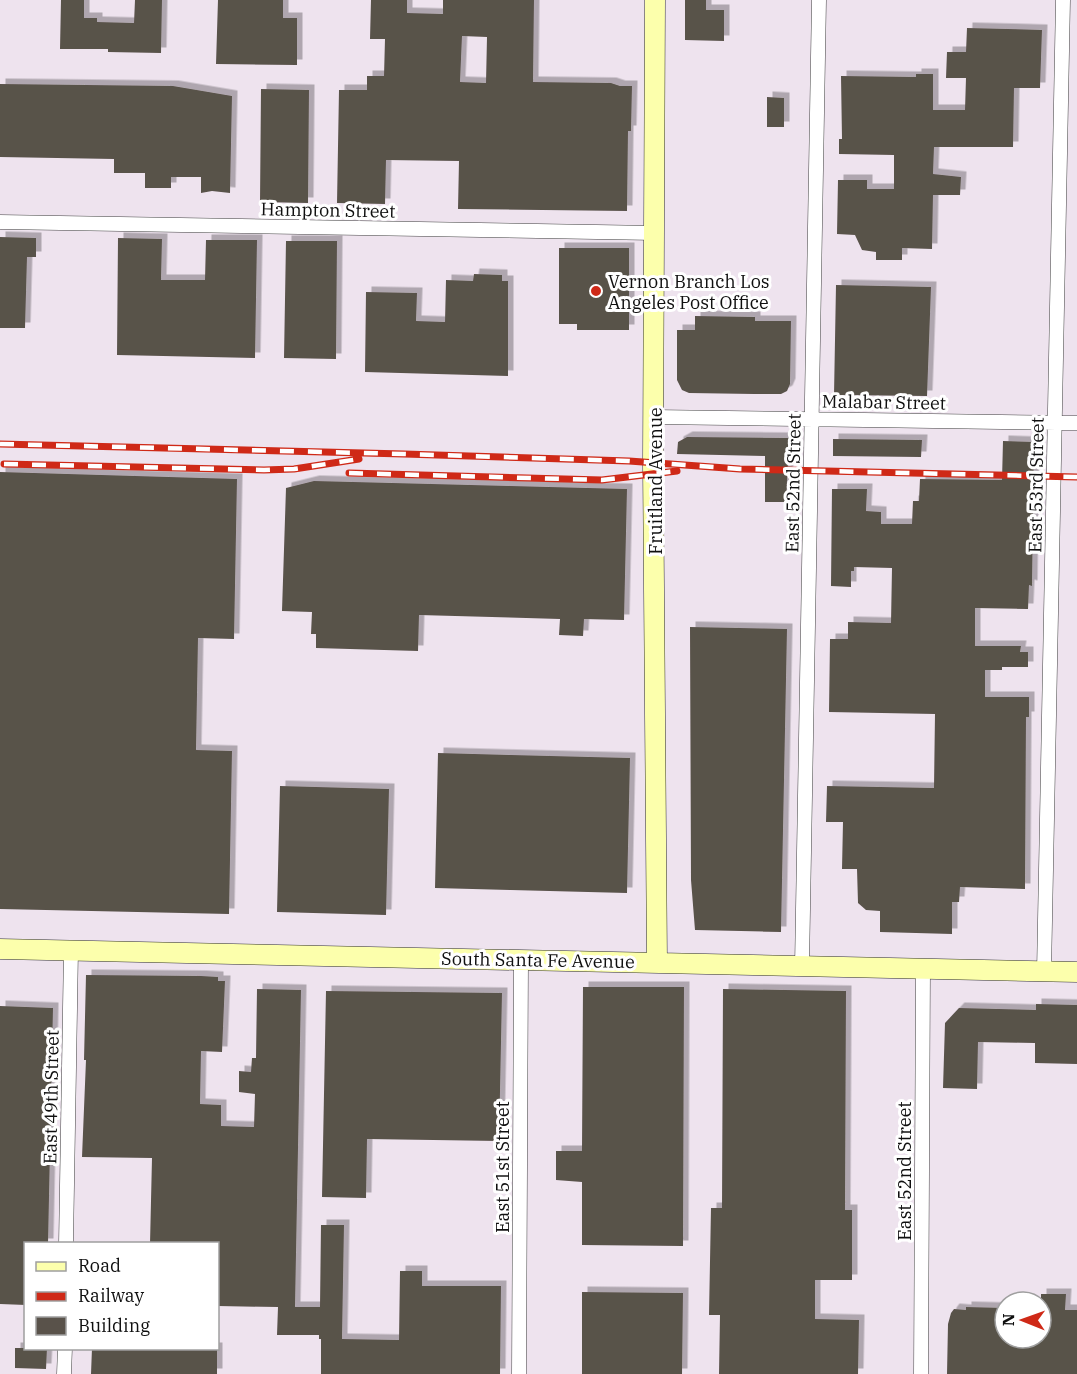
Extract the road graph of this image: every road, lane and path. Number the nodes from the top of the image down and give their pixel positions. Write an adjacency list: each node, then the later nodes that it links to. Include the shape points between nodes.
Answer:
1 (655, 0): 5 (main road, Fruitland Avenue)
2 (819, 0): 7 (street, East 52nd Street)
3 (1063, 0): 8 (street, East 53rd Street)
4 (0, 222): 5 (street, Hampton Street)
5 (655, 233): 6 (main road, Fruitland Avenue)
6 (654, 417): 7 (street, Malabar Street); 13 (main road, Fruitland Avenue)
7 (812, 419): 8 (street, Malabar Street); 14 (street, East 52nd Street)
8 (1055, 423): 9 (street, Malabar Street); 16 (street, East 53rd Street)
9 (1077, 423)
10 (0, 949): 11 (main road, South Santa Fe Avenue)
11 (71, 950): 12 (main road, South Santa Fe Avenue); 18 (street, East 49th Street)
12 (521, 960): 13 (main road, South Santa Fe Avenue); 21 (street, East 51st Street)
13 (657, 963): 14 (main road, South Santa Fe Avenue)
14 (802, 966): 15 (main road, South Santa Fe Avenue)
15 (923, 969): 16 (main road, South Santa Fe Avenue); 22 (street, East 52nd Street)
16 (1044, 972): 17 (main road, South Santa Fe Avenue)
17 (1077, 972)
18 (66, 1242)
19 (65, 1350): 20 (street)
20 (64, 1374)
21 (519, 1374)
22 (921, 1374)

